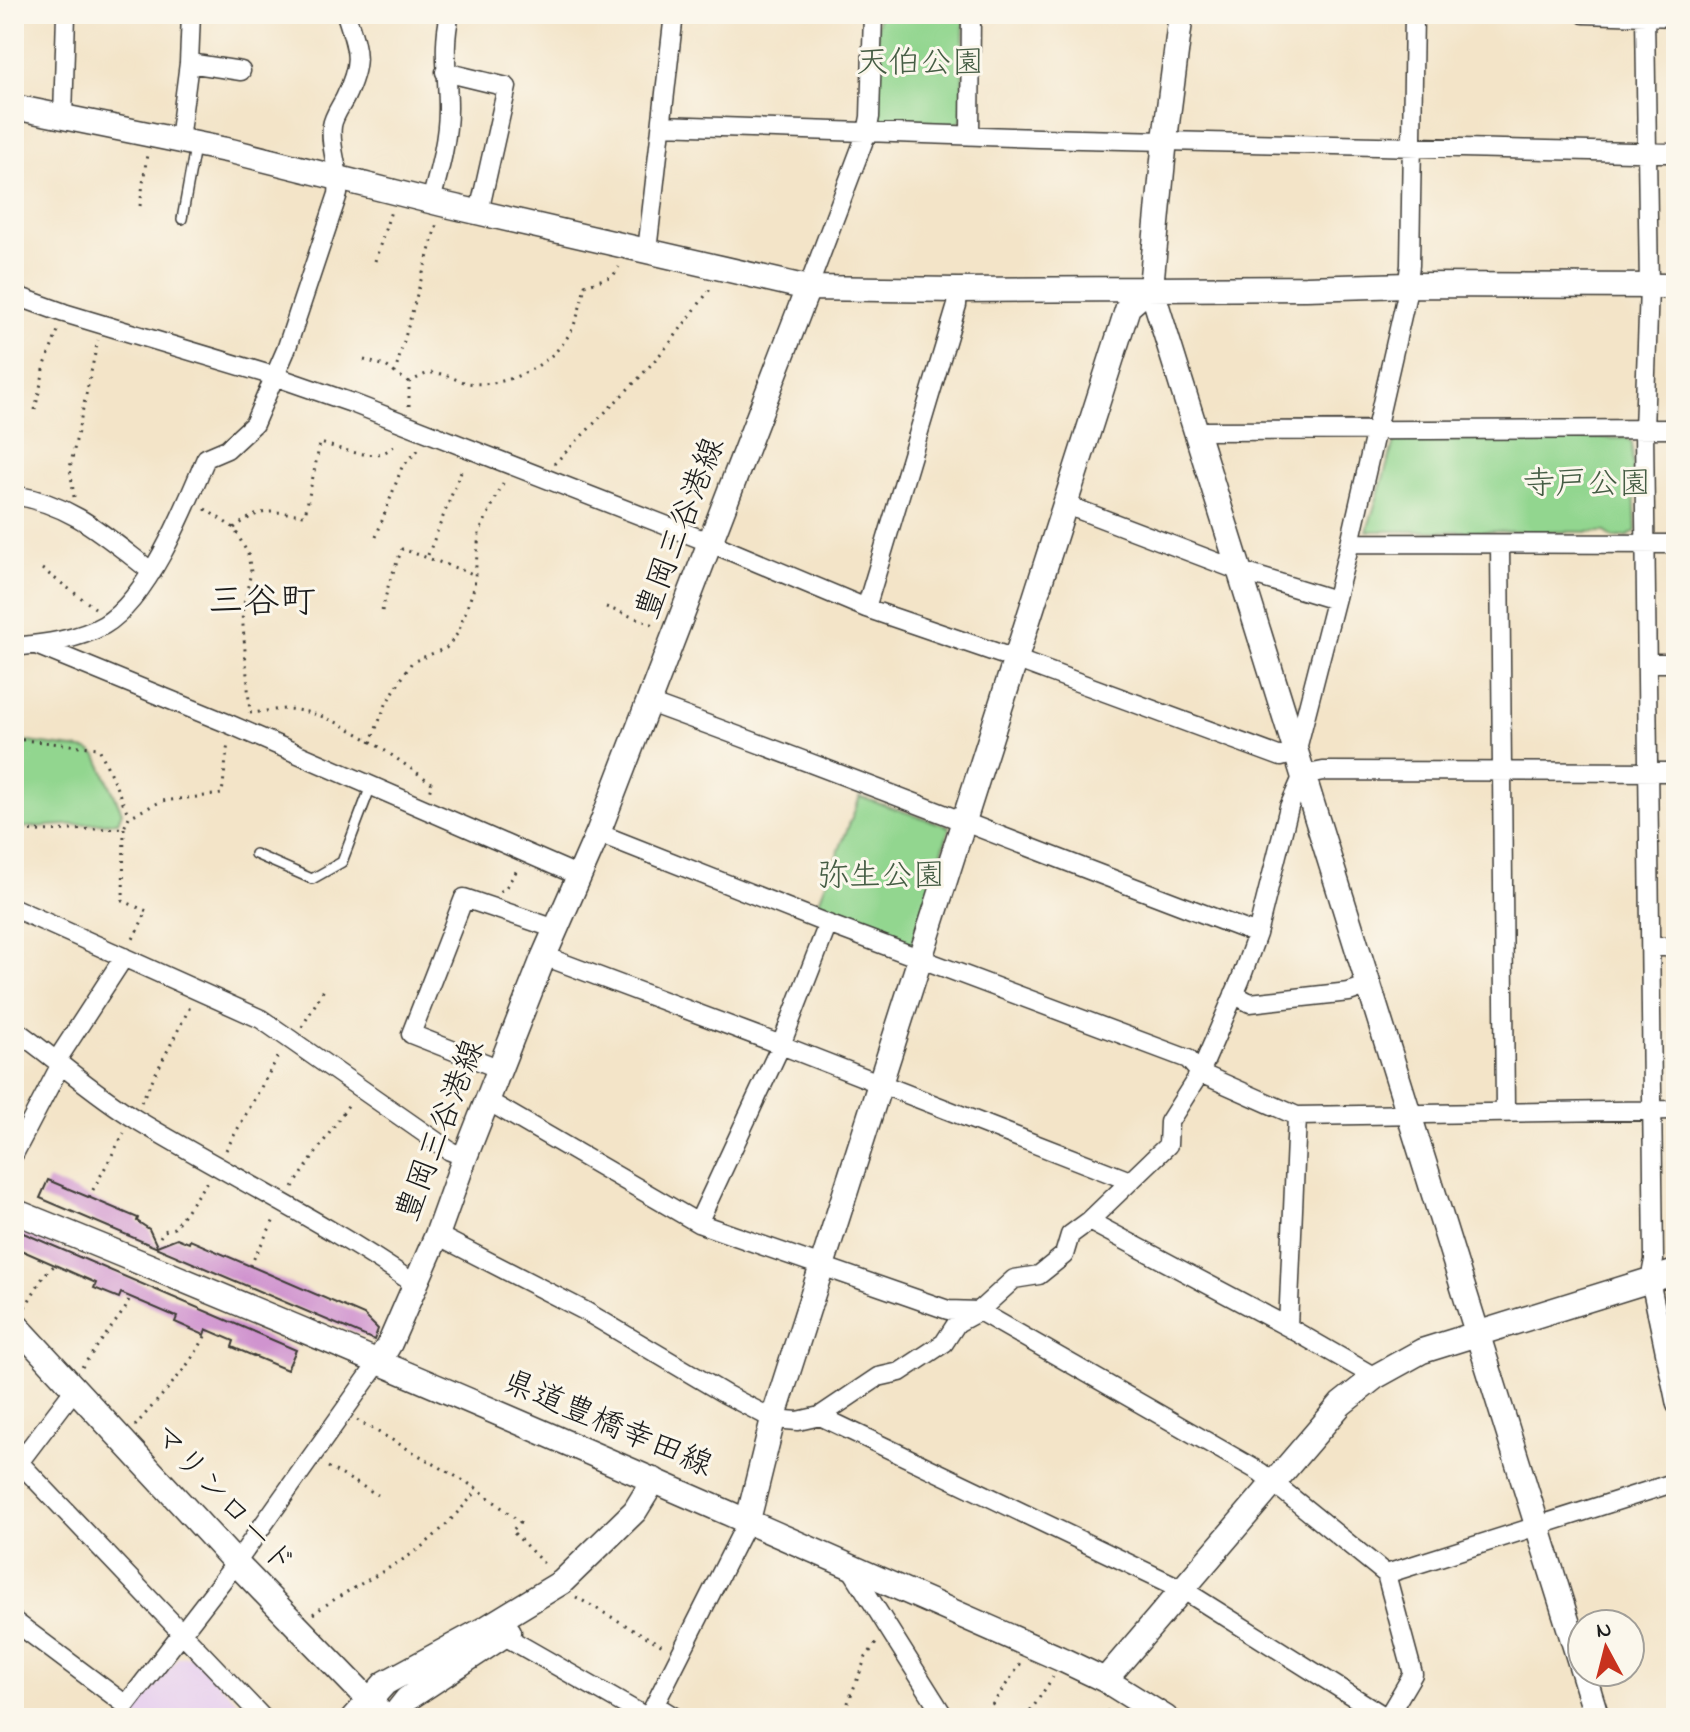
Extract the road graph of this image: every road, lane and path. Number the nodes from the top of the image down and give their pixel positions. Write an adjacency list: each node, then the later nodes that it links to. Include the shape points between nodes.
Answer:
1 (21, 14): 17 (path, via 16,21 21,67)
2 (66, 14): 19 (street)
3 (191, 14): 14 (street)
4 (346, 14): 29 (street, via 357,71 332,124)
5 (450, 14): 16 (street)
6 (674, 14): 20 (street)
7 (873, 14): 21 (street)
8 (971, 14): 23 (street)
9 (1181, 14): 24 (street)
10 (1414, 14): 26 (street)
11 (1584, 14): 12 (street)
12 (1645, 16): 13 (street); 27 (street)
13 (1676, 17)
14 (189, 63): 15 (street); 25 (street)
15 (241, 71)
16 (445, 72): 31 (street, via 445,145); 33 (street, via 507,87)
17 (14, 73)
18 (14, 107): 19 (street)
19 (63, 118): 22 (street)
20 (662, 125): 21 (street); 36 (street)
21 (867, 132): 23 (street); 43 (street)
22 (149, 135): 25 (street); 32 (path)
23 (970, 135): 24 (street)
24 (1165, 139): 26 (street); 41 (street)
25 (187, 142): 29 (street); 34 (lane)
26 (1413, 146): 27 (street); 39 (street)
27 (1646, 153): 28 (street); 42 (street)
28 (1676, 153)
29 (340, 177): 30 (street); 50 (street, via 309,286)
30 (396, 192): 31 (street); 37 (path)
31 (431, 201): 33 (street)
32 (140, 206)
33 (479, 212): 35 (street)
34 (182, 219)
35 (623, 245): 36 (street); 51 (path, via 619,268 613,276 585,285 573,328 537,367 514,378 486,382 432,373)
36 (647, 251): 38 (street)
37 (375, 261)
38 (725, 269): 43 (street); 60 (path, via 641,376)
39 (1408, 285): 41 (street); 42 (street); 56 (street)
40 (1676, 286): 42 (street)
41 (1151, 287): 44 (street); 55 (street); 63 (street, via 1128,307)
42 (1649, 287): 54 (street)
43 (808, 288): 44 (street); 66 (street, 豊岡三谷港線)
44 (958, 290): 78 (street)
45 (14, 295): 46 (street)
46 (64, 313): 47 (street); 52 (path)
47 (101, 325): 50 (street); 64 (path, via 70,468)
48 (364, 360): 49 (path)
49 (395, 373)
50 (274, 376): 57 (street); 62 (street, via 254,424 227,449 206,458)
51 (409, 382)
52 (35, 410)
53 (1676, 429): 54 (street)
54 (1644, 430): 56 (street); 70 (street)
55 (1195, 431): 56 (street); 73 (street)
56 (1374, 431): 67 (street)
57 (433, 433): 58 (street); 65 (path, via 402,467)
58 (471, 447): 59 (street); 71 (path)
59 (513, 464): 60 (street); 75 (path, via 479,533)
60 (541, 476): 66 (street)
61 (14, 495): 64 (street)
62 (189, 499): 74 (street); 89 (path, via 234,528 248,554)
63 (1064, 504): 73 (street); 85 (street)
64 (76, 514): 74 (street)
65 (376, 537)
66 (711, 543): 78 (street); 81 (street, 豊岡三谷港線)
67 (1350, 543): 68 (street); 76 (street)
68 (1500, 544): 70 (street); 95 (street)
69 (1676, 544): 70 (street)
70 (1646, 545): 86 (street)
71 (428, 557): 75 (path); 79 (path, via 402,549)
72 (42, 569): 80 (path)
73 (1240, 571): 76 (street); 92 (street)
74 (152, 572): 80 (street)
75 (476, 575): 91 (path, via 458,633 446,648 412,662)
76 (1335, 600): 92 (street)
77 (606, 607): 81 (path)
78 (866, 608): 85 (street)
79 (382, 611)
80 (111, 620): 83 (street, via 88,632)
81 (676, 633): 88 (street, 豊岡三谷港線)
82 (14, 638): 83 (street)
83 (36, 645): 84 (street); 89 (street)
84 (14, 647)
85 (1015, 659): 92 (street); 99 (street)
86 (1647, 663): 87 (street); 93 (street)
87 (1676, 663)
88 (649, 703): 99 (street); 102 (street, 豊岡三谷港線)
89 (241, 722): 91 (path, via 284,709 321,715); 96 (street); 98 (path, via 222,794 162,801)
90 (14, 739): 98 (path, via 99,748)
91 (370, 743): 97 (path, via 432,783)
92 (1300, 764): 95 (street, via 1323,771); 110 (street); 116 (street)
93 (1649, 772): 94 (street); 95 (street); 111 (street)
94 (1676, 772)
95 (1501, 773): 131 (street)
96 (371, 786): 97 (street); 103 (lane, via 342,862 322,874 312,879)
97 (423, 808): 104 (street)
98 (129, 817): 100 (path)
99 (963, 823): 110 (street); 115 (street)
100 (124, 828): 101 (path); 114 (path, via 123,901 147,911)
101 (14, 832)
102 (598, 833): 105 (street, 豊岡三谷港線); 108 (street)
103 (255, 854)
104 (528, 854): 105 (street); 107 (path, via 500,890)
105 (579, 876): 109 (street, 豊岡三谷港線)
106 (14, 908): 114 (street)
107 (501, 911): 109 (street); 124 (street, via 464,898 411,1034)
108 (828, 924): 115 (street); 122 (street)
109 (556, 929): 113 (street, 豊岡三谷港線)
110 (1257, 934): 119 (street)
111 (1652, 947): 112 (street); 129 (street)
112 (1676, 947)
113 (544, 956): 122 (street); 124 (street, 豊岡三谷港線)
114 (124, 957): 118 (street); 123 (street)
115 (920, 959): 125 (street, via 1188,1059); 126 (street)
116 (1369, 985): 119 (street, via 1250,1003); 132 (street)
117 (326, 986): 121 (path)
118 (198, 991): 121 (street, via 261,1019); 134 (path)
119 (1234, 994): 125 (street)
120 (14, 1029): 123 (street)
121 (291, 1040): 127 (street); 137 (path)
122 (781, 1045): 126 (street); 143 (street)
123 (59, 1062): 134 (street); 135 (street)
124 (500, 1069): 128 (street, 豊岡三谷港線)
125 (1200, 1073): 133 (street); 138 (street, via 1169,1122 1168,1145)
126 (880, 1084): 138 (street); 148 (street)
127 (360, 1087): 136 (street); 140 (path)
128 (488, 1101): 136 (street, 豊岡三谷港線); 143 (street)
129 (1652, 1110): 130 (street); 131 (street); 150 (street)
130 (1676, 1110)
131 (1505, 1111): 132 (street)
132 (1408, 1113): 133 (street); 157 (street)
133 (1297, 1116): 155 (street)
134 (133, 1118): 137 (street); 139 (path)
135 (14, 1154)
136 (465, 1157): 144 (street, 豊岡三谷港線)
137 (217, 1167): 140 (street); 145 (path, via 174,1228)
138 (1130, 1181): 142 (street)
139 (89, 1197)
140 (283, 1204): 147 (path); 151 (street)
141 (14, 1211): 158 (street, 県道豊橋幸田線)
142 (1089, 1221): 153 (street, via 1070,1235 1064,1255 1039,1275 1014,1279); 155 (street)
143 (698, 1223): 148 (street)
144 (437, 1235): 151 (street, 豊岡三谷港線); 164 (street, via 585,1311)
145 (160, 1237)
146 (55, 1265): 154 (path)
147 (250, 1266)
148 (823, 1266): 153 (street, via 948,1310); 164 (street)
149 (1676, 1272): 150 (street)
150 (1650, 1280): 157 (street); 161 (street)
151 (416, 1285): 158 (street, 豊岡三谷港線)
152 (130, 1297): 160 (path, via 83,1364)
153 (979, 1311): 163 (street, via 957,1323 944,1343 900,1372 878,1377); 170 (street)
154 (14, 1323): 160 (street, マリンロード)
155 (1288, 1327): 159 (street)
156 (208, 1330): 165 (path, via 172,1383)
157 (1477, 1333): 159 (street, via 1422,1351); 174 (street)
158 (378, 1363): 162 (street); 168 (street, 県道豊橋幸田線)
159 (1375, 1377): 170 (street, via 1341,1404)
160 (74, 1390): 165 (street, マリンロード); 167 (street)
161 (1676, 1405)
162 (343, 1413): 166 (street); 171 (path)
163 (820, 1416): 164 (street); 179 (street)
164 (773, 1419): 173 (street)
165 (122, 1441): 175 (street, マリンロード)
166 (311, 1457): 172 (path); 175 (street)
167 (16, 1463): 185 (street)
168 (654, 1480): 173 (street, 県道豊橋幸田線); 178 (street, via 635,1511)
169 (1676, 1482): 174 (street)
170 (1273, 1483): 177 (street); 179 (street)
171 (478, 1489): 178 (path, via 520,1522 512,1531); 182 (path, via 431,1540)
172 (378, 1495)
173 (748, 1520): 176 (street, 県道豊橋幸田線); 187 (street)
174 (1540, 1526): 177 (street); 180 (street)
175 (236, 1563): 182 (street, マリンロード); 185 (street)
176 (850, 1567): 183 (street); 186 (street, 県道豊橋幸田線)
177 (1386, 1574): 202 (street, via 1413,1674)
178 (566, 1588): 184 (street); 187 (path)
179 (1182, 1589): 189 (street); 202 (street)
180 (1566, 1615)
181 (14, 1621): 192 (street)
182 (297, 1626): 191 (street, マリンロード)
183 (887, 1627): 197 (path, via 866,1657); 198 (street)
184 (495, 1631): 191 (street, via 385,1683); 193 (street); 195 (street)
185 (180, 1634): 192 (street); 194 (street)
186 (1032, 1646): 188 (street, 県道豊橋幸田線); 199 (path)
187 (680, 1656): 193 (street)
188 (1063, 1660): 189 (street, 県道豊橋幸田線); 200 (path)
189 (1105, 1680): 201 (street, 県道豊橋幸田線)
190 (1588, 1688): 203 (street)
191 (361, 1709): 195 (street, マリンロード)
192 (123, 1711)
193 (650, 1714): 196 (street)
194 (263, 1718)
195 (389, 1718)
196 (676, 1718)
197 (842, 1718)
198 (945, 1718)
199 (983, 1718)
200 (1026, 1718)
201 (1166, 1718)
202 (1387, 1718)
203 (1597, 1718)

